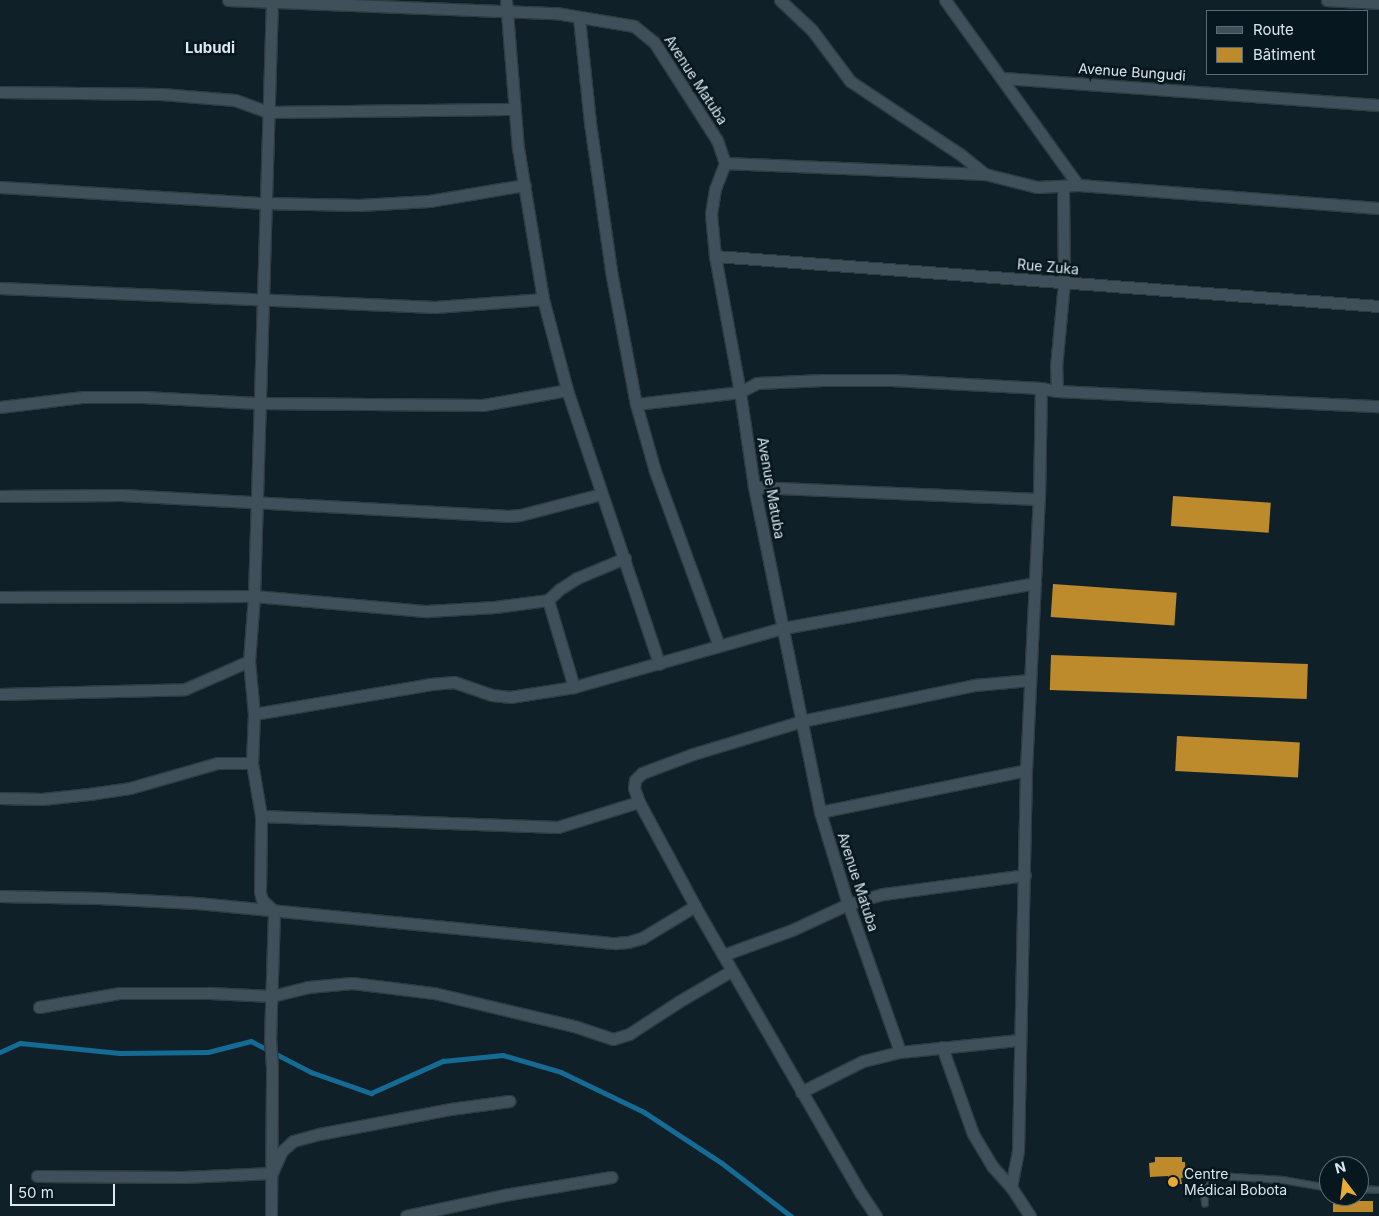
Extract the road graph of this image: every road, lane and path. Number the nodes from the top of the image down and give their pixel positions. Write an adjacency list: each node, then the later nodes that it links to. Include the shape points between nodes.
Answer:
1 (228, 0): 2 (street, Avenue Matuba)
2 (272, 0): 7 (street, Avenue Matuba); 13 (street)
3 (780, 0): 15 (street, via 812,30 850,81)
4 (945, 0): 9 (street)
5 (1327, 0): 6 (street)
6 (1379, 3)
7 (506, 5): 8 (street, Avenue Matuba); 12 (street)
8 (579, 18): 14 (street, Avenue Matuba, via 634,26 654,42 717,140); 33 (street, via 611,271)
9 (1002, 78): 11 (street, Avenue Bungudi); 17 (street)
10 (0, 92): 13 (street, via 198,97 235,100)
11 (1379, 105)
12 (514, 109): 13 (street); 16 (street)
13 (268, 112): 20 (street)
14 (725, 163): 15 (street); 22 (street, Avenue Matuba, via 714,190 711,214)
15 (985, 174): 19 (street, via 1037,187)
16 (525, 185): 20 (street, via 429,201 359,205); 25 (street)
17 (1078, 185): 19 (street); 21 (street)
18 (0, 187): 20 (street)
19 (1063, 187): 23 (street)
20 (264, 204): 26 (street)
21 (1379, 208)
22 (715, 256): 23 (street, Rue Zuka); 31 (street, Avenue Matuba)
23 (1064, 283): 27 (street, Rue Zuka); 30 (street, via 1056,368)
24 (0, 288): 26 (street)
25 (543, 299): 26 (street, via 435,307); 29 (street)
26 (264, 301): 32 (street)
27 (1379, 306)
28 (1041, 388): 30 (street); 31 (street, via 892,380 823,380 757,383); 39 (street)
29 (567, 390): 32 (street, via 483,405); 37 (street)
30 (1058, 391): 34 (street)
31 (740, 392): 33 (street); 36 (street, Avenue Matuba)
32 (258, 403): 35 (street, via 83,397); 40 (street)
33 (636, 404): 47 (street, via 655,470)
34 (1379, 406)
35 (0, 407)
36 (754, 487): 39 (street); 46 (street, Avenue Matuba)
37 (601, 494): 40 (street, via 508,516); 41 (street)
38 (0, 496): 40 (street, via 121,494)
39 (1039, 500): 42 (street)
40 (256, 501): 43 (street)
41 (625, 558): 45 (street, via 577,578); 49 (street)
42 (1035, 583): 46 (street); 50 (street)
43 (254, 596): 44 (street); 45 (street, via 427,610 495,607); 48 (street)
44 (0, 597)
45 (548, 600): 51 (street)
46 (783, 628): 47 (street); 54 (street, Avenue Matuba)
47 (719, 646): 49 (street)
48 (249, 661): 52 (street, via 185,689); 53 (street)
49 (660, 664): 51 (street)
50 (1030, 680): 54 (street, via 958,688); 56 (street)
51 (574, 687): 53 (street, via 510,697 492,695 454,682)
52 (0, 694)
53 (254, 714): 55 (street)
54 (802, 721): 58 (street, via 642,773 635,780 634,788); 59 (street, Avenue Matuba)
55 (252, 763): 57 (street, via 218,763 130,788 89,794 42,799); 60 (street)
56 (1026, 770): 59 (street); 61 (street)
57 (0, 798)
58 (639, 802): 60 (street, via 558,827); 64 (street)
59 (820, 812): 63 (street, Avenue Matuba)
60 (261, 816): 65 (street, via 260,892 262,900)
61 (1025, 875): 63 (street, via 883,894); 70 (street)
62 (0, 896): 65 (street, via 158,901)
63 (848, 904): 66 (street, via 792,930); 72 (street, Avenue Matuba)
64 (695, 906): 65 (street, via 642,938 616,943); 66 (street)
65 (274, 911): 68 (street)
66 (723, 955): 67 (street)
67 (732, 971): 68 (street, via 629,1034 612,1039 574,1026 434,993 352,983 308,987); 73 (street)
68 (272, 996): 69 (street, via 119,993); 75 (street)
69 (39, 1007)
70 (1019, 1040): 71 (street); 79 (street, via 1018,1151)
71 (942, 1047): 72 (street); 79 (street, via 973,1134 992,1166)
72 (900, 1052): 73 (street, via 863,1062)
73 (801, 1092): 83 (street)
74 (508, 1101): 75 (street, via 450,1109 293,1141 282,1152)
75 (272, 1172): 76 (street, via 183,1177); 81 (street)
76 (37, 1176)
77 (611, 1177): 82 (street)
78 (1319, 1186): 80 (lane, via 1283,1180 1218,1176 1204,1187)
79 (1011, 1187): 84 (street)
80 (1205, 1204)
81 (271, 1216)
82 (406, 1216)
83 (876, 1216)
84 (1030, 1216)

